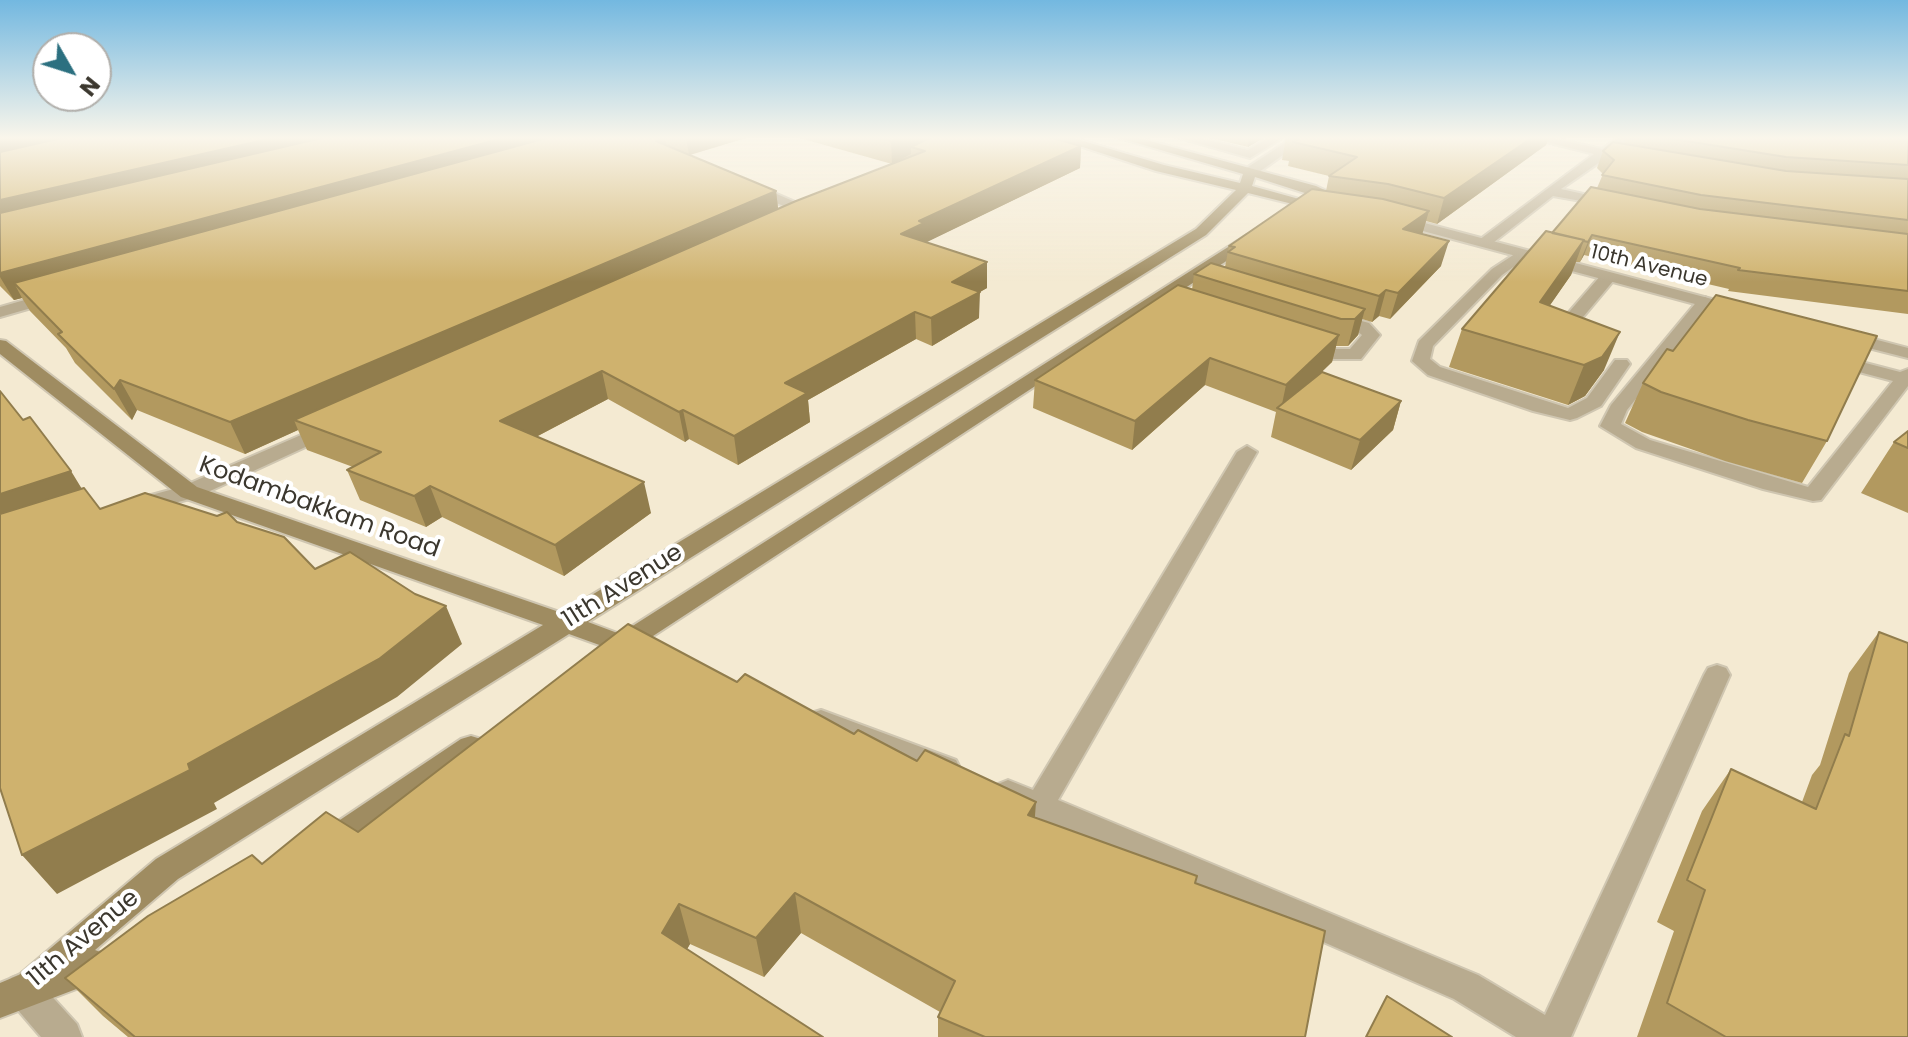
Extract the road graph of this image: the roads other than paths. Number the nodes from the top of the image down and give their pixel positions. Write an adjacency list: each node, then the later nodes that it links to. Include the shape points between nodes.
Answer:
1 (746, 185): 10 (street, via 816,208)
2 (1243, 185): 31 (main road, 11th Avenue, via 1201,232)
3 (1263, 185): 7 (main road)
4 (1263, 185): 7 (main road)
5 (1558, 185): 6 (street)
6 (1550, 191): 8 (street); 11 (street)
7 (1303, 196): 7 (main road, via 1353,208); 32 (main road, 11th Avenue, via 1265,229)
8 (1621, 206)
9 (1381, 216): 11 (street, 10th Avenue)
10 (780, 224)
11 (1484, 243): 12 (street, 10th Avenue)
12 (1521, 255): 13 (street, 10th Avenue); 25 (street, via 1497,272 1425,345 1421,361 1434,371 1570,414 1594,402)
13 (1608, 277): 15 (street, 10th Avenue); 19 (street)
14 (62, 294): 16 (street)
15 (1705, 302): 17 (street, 10th Avenue); 26 (street, via 1698,323 1618,409 1610,426 1643,444 1813,495)
16 (0, 312)
17 (1749, 313)
18 (1321, 315): 21 (street, via 1363,327 1371,335 1355,355)
19 (1562, 331)
20 (1821, 331): 23 (street)
21 (1290, 341)
22 (0, 345): 29 (main road, Kodambakkam Road)
23 (1908, 353)
24 (1812, 354): 26 (street)
25 (1621, 364)
26 (1906, 376)
27 (348, 420): 29 (street)
28 (1247, 452): 38 (street)
29 (189, 492): 30 (street); 31 (main road, Kodambakkam Road)
30 (116, 511)
31 (565, 623): 32 (main road, Kodambakkam Road); 41 (main road, 11th Avenue, via 167,869)
32 (623, 644): 33 (street); 34 (main road, 11th Avenue)
33 (653, 655)
34 (598, 661)
35 (1717, 675): 43 (street)
36 (787, 707): 38 (street)
37 (494, 731): 39 (main road)
38 (1040, 804): 43 (street, via 1466,987)
39 (302, 861)
40 (120, 958): 41 (main road, 11th Avenue)
41 (11, 996): 42 (street)
42 (64, 1037)
43 (1551, 1037)

